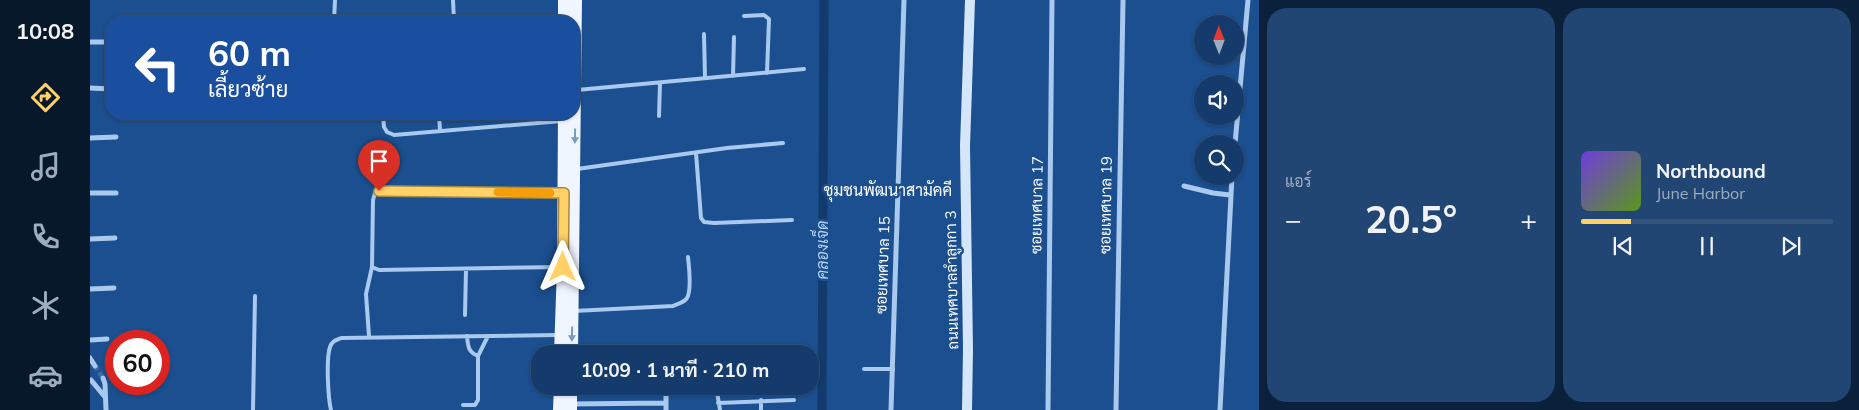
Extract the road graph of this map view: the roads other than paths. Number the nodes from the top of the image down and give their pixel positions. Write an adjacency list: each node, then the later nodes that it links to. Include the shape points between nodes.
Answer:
1 (335, 0): 10 (lane)
2 (453, 0): 11 (lane)
3 (564, 0): 12 (main road)
4 (576, 0): 13 (main road)
5 (904, 0): 70 (street, ซอยเทศบาล 15)
6 (970, 0): 92 (street, ถนนเทศบาลลำลูกกา 3, via 965,146)
7 (1052, 0): 93 (street, ซอยเทศบาล 17)
8 (1123, 0): 94 (street, ซอยเทศบาล 19)
9 (1248, 0): 34 (street)
10 (334, 15)
11 (454, 15)
12 (564, 15)
13 (576, 15)
14 (744, 16): 20 (lane, via 764,15 769,19)
15 (704, 34): 22 (lane)
16 (734, 36): 21 (lane)
17 (90, 42): 18 (street)
18 (105, 42)
19 (804, 69): 20 (lane)
20 (767, 72): 21 (lane)
21 (733, 76): 22 (lane)
22 (705, 78): 23 (lane)
23 (660, 83): 26 (lane); 27 (lane)
24 (90, 88): 25 (street)
25 (105, 89)
26 (580, 90)
27 (659, 116)
28 (383, 120): 33 (lane, via 387,132 394,134)
29 (439, 120): 33 (lane)
30 (545, 120): 33 (lane)
31 (564, 120): 44 (main road)
32 (575, 120): 39 (main road, one-way to 39)
33 (440, 131)
34 (1236, 135)
35 (116, 137): 36 (street)
36 (90, 138)
37 (783, 144): 38 (lane)
38 (696, 153): 39 (lane); 46 (lane, via 701,218 704,222)
39 (574, 169): 56 (main road)
40 (1231, 185): 45 (street)
41 (1184, 186): 45 (street)
42 (90, 193): 43 (street)
43 (116, 193)
44 (564, 193): 50 (lane, via 379,191 373,200); 51 (main road)
45 (1230, 195): 95 (street)
46 (792, 220)
47 (115, 238): 48 (street)
48 (90, 239)
49 (688, 257): 56 (lane, via 689,289 687,298 682,302 673,306)
50 (372, 267): 52 (lane, via 379,270); 59 (lane, via 366,294)
51 (563, 267): 52 (lane); 58 (main road)
52 (466, 269): 57 (lane)
53 (114, 288): 54 (street)
54 (90, 289)
55 (255, 296): 86 (lane)
56 (572, 311): 65 (main road, one-way to 65)
57 (465, 315)
58 (560, 335): 61 (lane); 64 (main road)
59 (369, 336): 60 (lane); 87 (lane, via 341,338 330,347)
60 (467, 336): 61 (lane); 66 (lane, via 471,353)
61 (488, 336): 66 (lane)
62 (105, 339): 63 (street)
63 (90, 340)
64 (560, 345)
65 (572, 345)
66 (478, 356): 82 (lane, via 478,400 474,405)
67 (90, 358): 68 (street)
68 (95, 366)
69 (864, 369): 70 (lane)
70 (892, 369): 91 (street, ซอยเทศบาล 15)
71 (103, 378): 77 (street)
72 (91, 380): 77 (street)
73 (563, 395): 84 (main road)
74 (569, 395): 84 (main road)
75 (666, 395): 81 (street)
76 (717, 395): 80 (lane)
77 (105, 397): 85 (street)
78 (761, 400): 79 (lane); 80 (lane); 90 (lane)
79 (794, 400)
80 (718, 402): 89 (lane)
81 (666, 403): 83 (street); 88 (street)
82 (463, 405)
83 (612, 407): 84 (street)
84 (567, 408)
85 (106, 410)
86 (253, 410)
87 (331, 410)
88 (666, 410)
89 (720, 410)
90 (761, 410)
91 (891, 410)
92 (967, 410)
93 (1048, 410)
94 (1116, 410)
95 (1220, 410)

